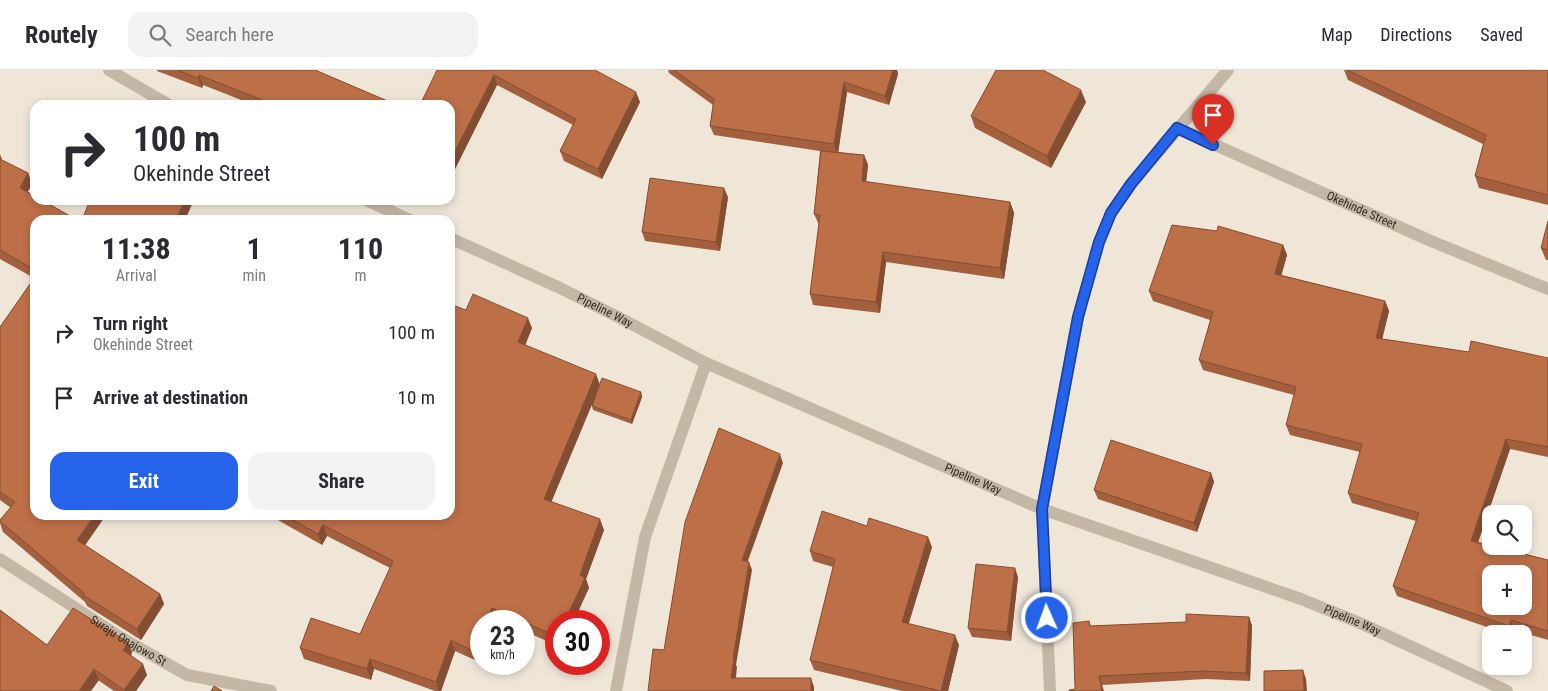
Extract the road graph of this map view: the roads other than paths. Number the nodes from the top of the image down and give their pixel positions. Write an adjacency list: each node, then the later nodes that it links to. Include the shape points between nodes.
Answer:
1 (109, 70): 3 (street)
2 (1228, 70): 4 (street)
3 (160, 100)
4 (1177, 128): 8 (street, Okehinde Street, via 1431,241); 10 (street, via 1111,213 1099,242 1078,317)
5 (377, 205): 6 (street)
6 (399, 215)
7 (455, 240): 9 (street, Pipeline Way, via 584,300)
8 (1548, 289)
9 (706, 363): 10 (street, Pipeline Way); 13 (street, via 645,537)
10 (1042, 509): 14 (street); 15 (street, Pipeline Way, via 1301,599)
11 (0, 559): 12 (street, Suraju Onajowo St, via 120,637 187,675)
12 (271, 691)
13 (616, 691)
14 (1050, 691)
15 (1507, 691)

